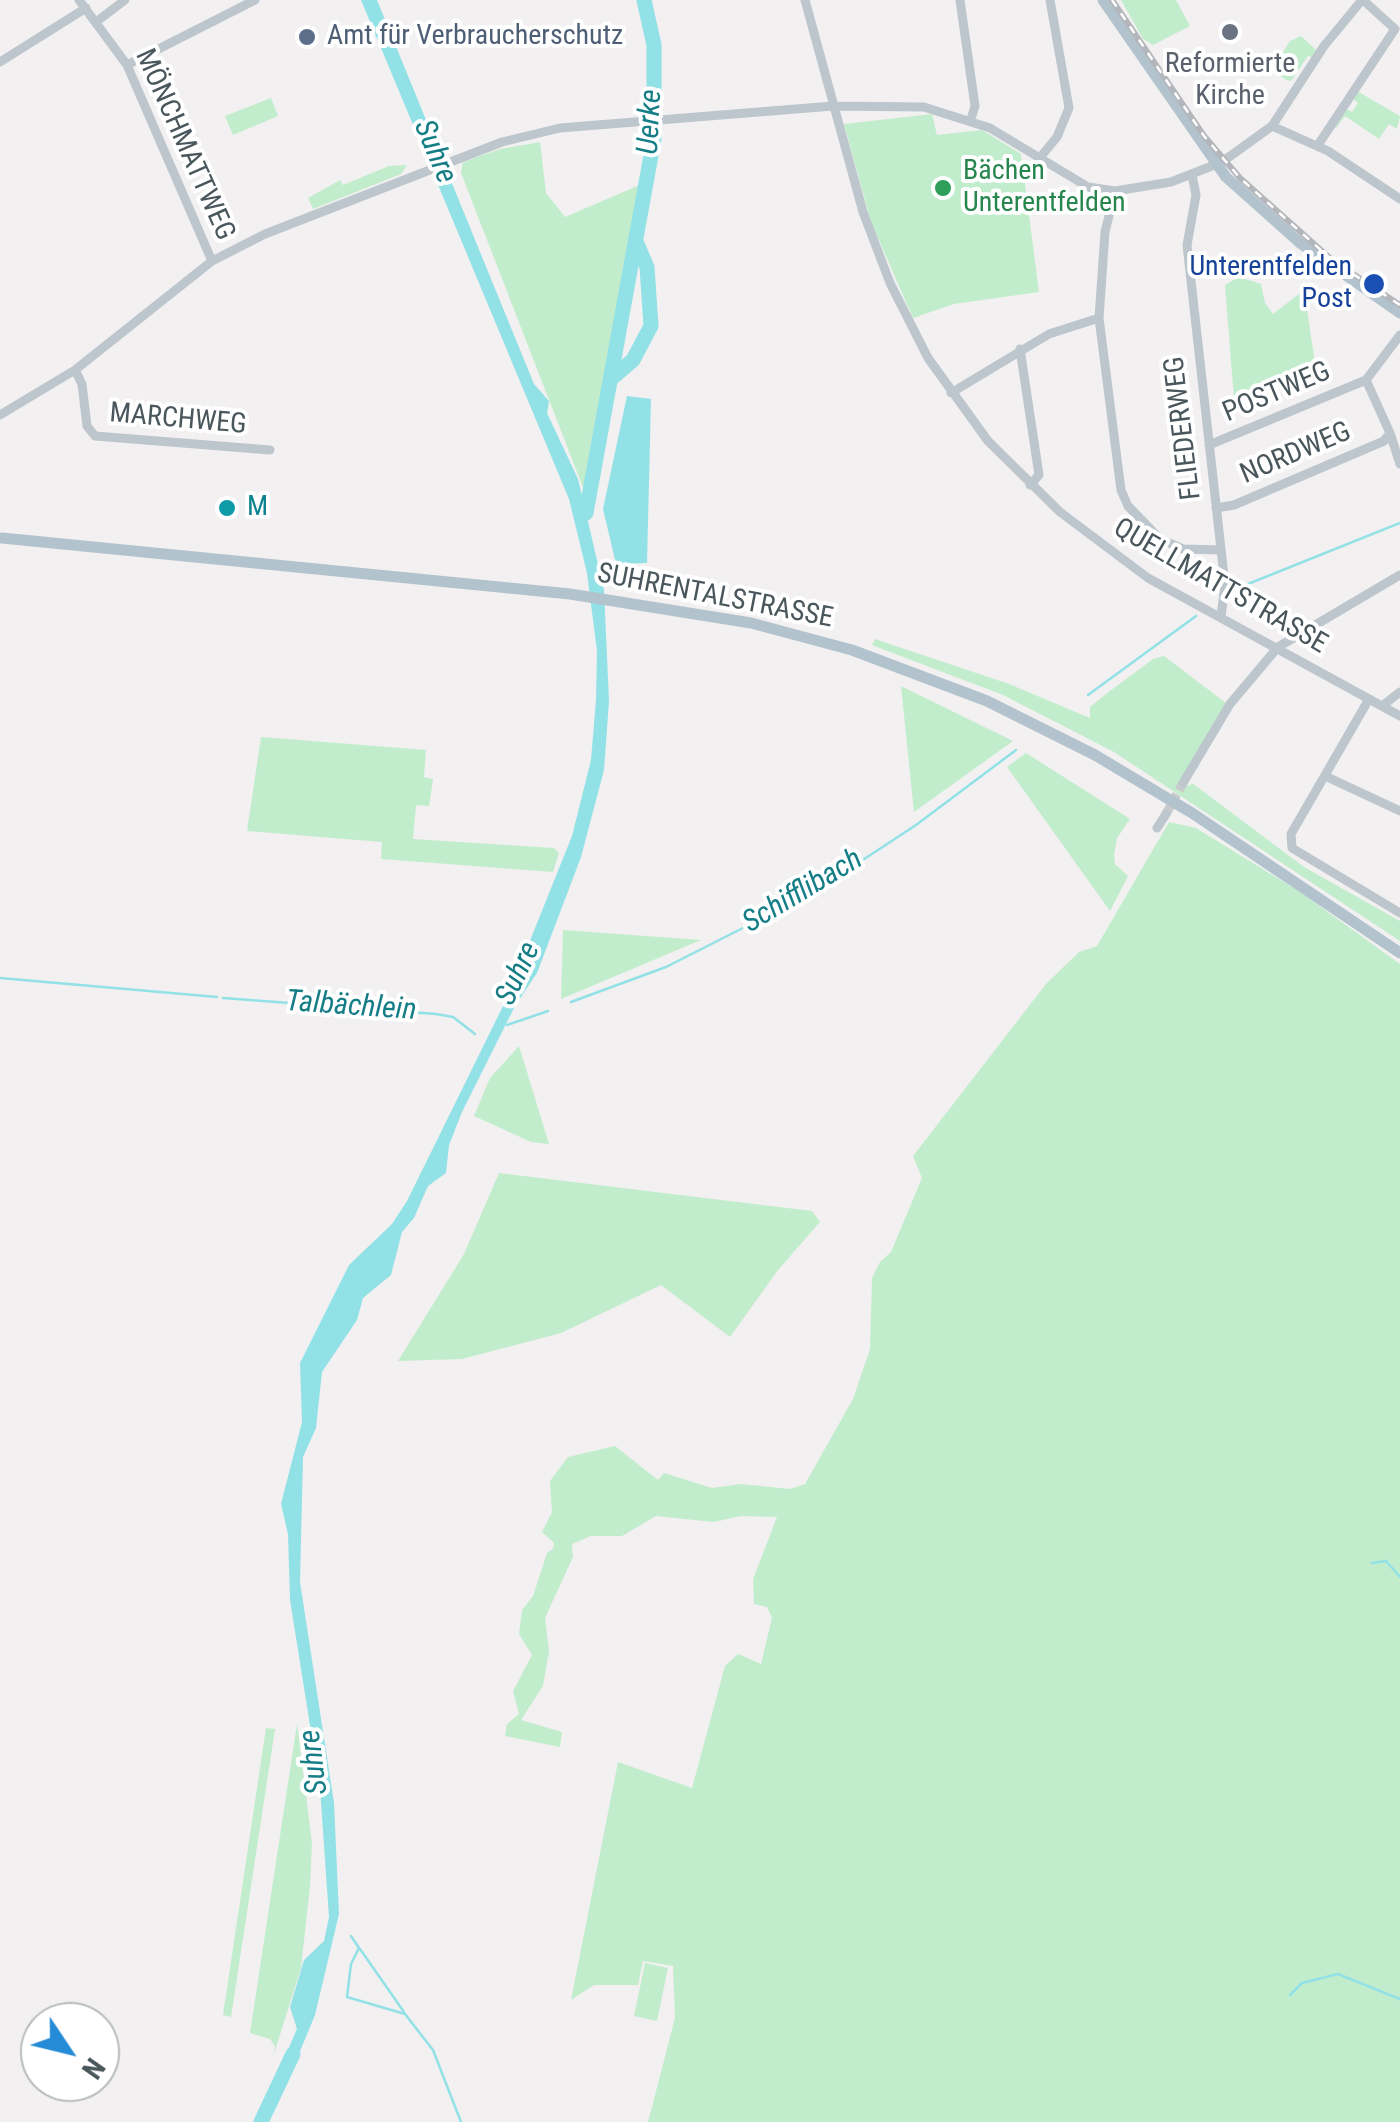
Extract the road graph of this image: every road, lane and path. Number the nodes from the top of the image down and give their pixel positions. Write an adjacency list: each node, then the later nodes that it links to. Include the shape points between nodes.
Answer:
1 (125, 0): 9 (street)
2 (804, 0): 12 (street, QUELLMATTSTRASSE)
3 (960, 0): 13 (street, via 975,106)
4 (1050, 0): 16 (street, via 1069,108)
5 (1104, 0): 17 (main road)
6 (1362, 0): 14 (street); 15 (street, via 1395,30)
7 (250, 1): 11 (street)
8 (82, 4): 9 (street, MÖNCHMATTWEG); 10 (street)
9 (96, 22): 11 (street, MÖNCHMATTWEG)
10 (0, 62)
11 (127, 65): 22 (street, MÖNCHMATTWEG)
12 (833, 106): 13 (street, via 924,107); 22 (street, via 560,128 502,142); 29 (street, QUELLMATTSTRASSE, via 890,283)
13 (971, 119): 16 (street)
14 (1272, 126): 15 (street); 17 (street)
15 (1318, 145): 21 (street)
16 (1038, 160): 20 (street, via 1077,183)
17 (1216, 164): 18 (street); 23 (main road, via 1300,242)
18 (1192, 175): 20 (street); 32 (street, FLIEDERWEG, via 1196,196 1187,245)
19 (1400, 182): 21 (street)
20 (1116, 191): 24 (street, via 1104,246)
21 (1396, 196)
22 (212, 261): 27 (street)
23 (1400, 313)
24 (1100, 318): 26 (street); 38 (street, via 1128,506 1160,539 1183,549)
25 (1400, 335): 28 (street, POSTWEG)
26 (1020, 348): 29 (street); 35 (street, via 1039,475)
27 (75, 370): 30 (street); 33 (street, MARCHWEG, via 87,426 101,439)
28 (1366, 380): 31 (street, NORDWEG); 32 (street, POSTWEG)
29 (951, 393): 35 (street, QUELLMATTSTRASSE)
30 (0, 415)
31 (1390, 433): 34 (street); 36 (street, NORDWEG, via 1384,442)
32 (1209, 445): 36 (street, FLIEDERWEG)
33 (270, 450)
34 (1400, 464)
35 (1030, 485): 40 (street, QUELLMATTSTRASSE, via 1148,578)
36 (1216, 508): 38 (street, FLIEDERWEG)
37 (1, 538): 52 (main road, SUHRENTALSTRASSE, via 631,602 852,650 987,702 1161,794)
38 (1221, 550): 40 (street, FLIEDERWEG)
39 (1400, 575): 41 (street)
40 (1222, 616): 41 (street, QUELLMATTSTRASSE)
41 (1278, 648): 43 (street, QUELLMATTSTRASSE); 47 (street, via 1230,704)
42 (1400, 692): 44 (street)
43 (1368, 699): 44 (street, QUELLMATTSTRASSE); 46 (street)
44 (1382, 706): 45 (street, QUELLMATTSTRASSE)
45 (1400, 716)
46 (1325, 776): 48 (street); 51 (street, via 1290,834 1292,848)
47 (1183, 782)
48 (1400, 811)
49 (1166, 814): 50 (street)
50 (1157, 828)
51 (1400, 913)
52 (1400, 953)

